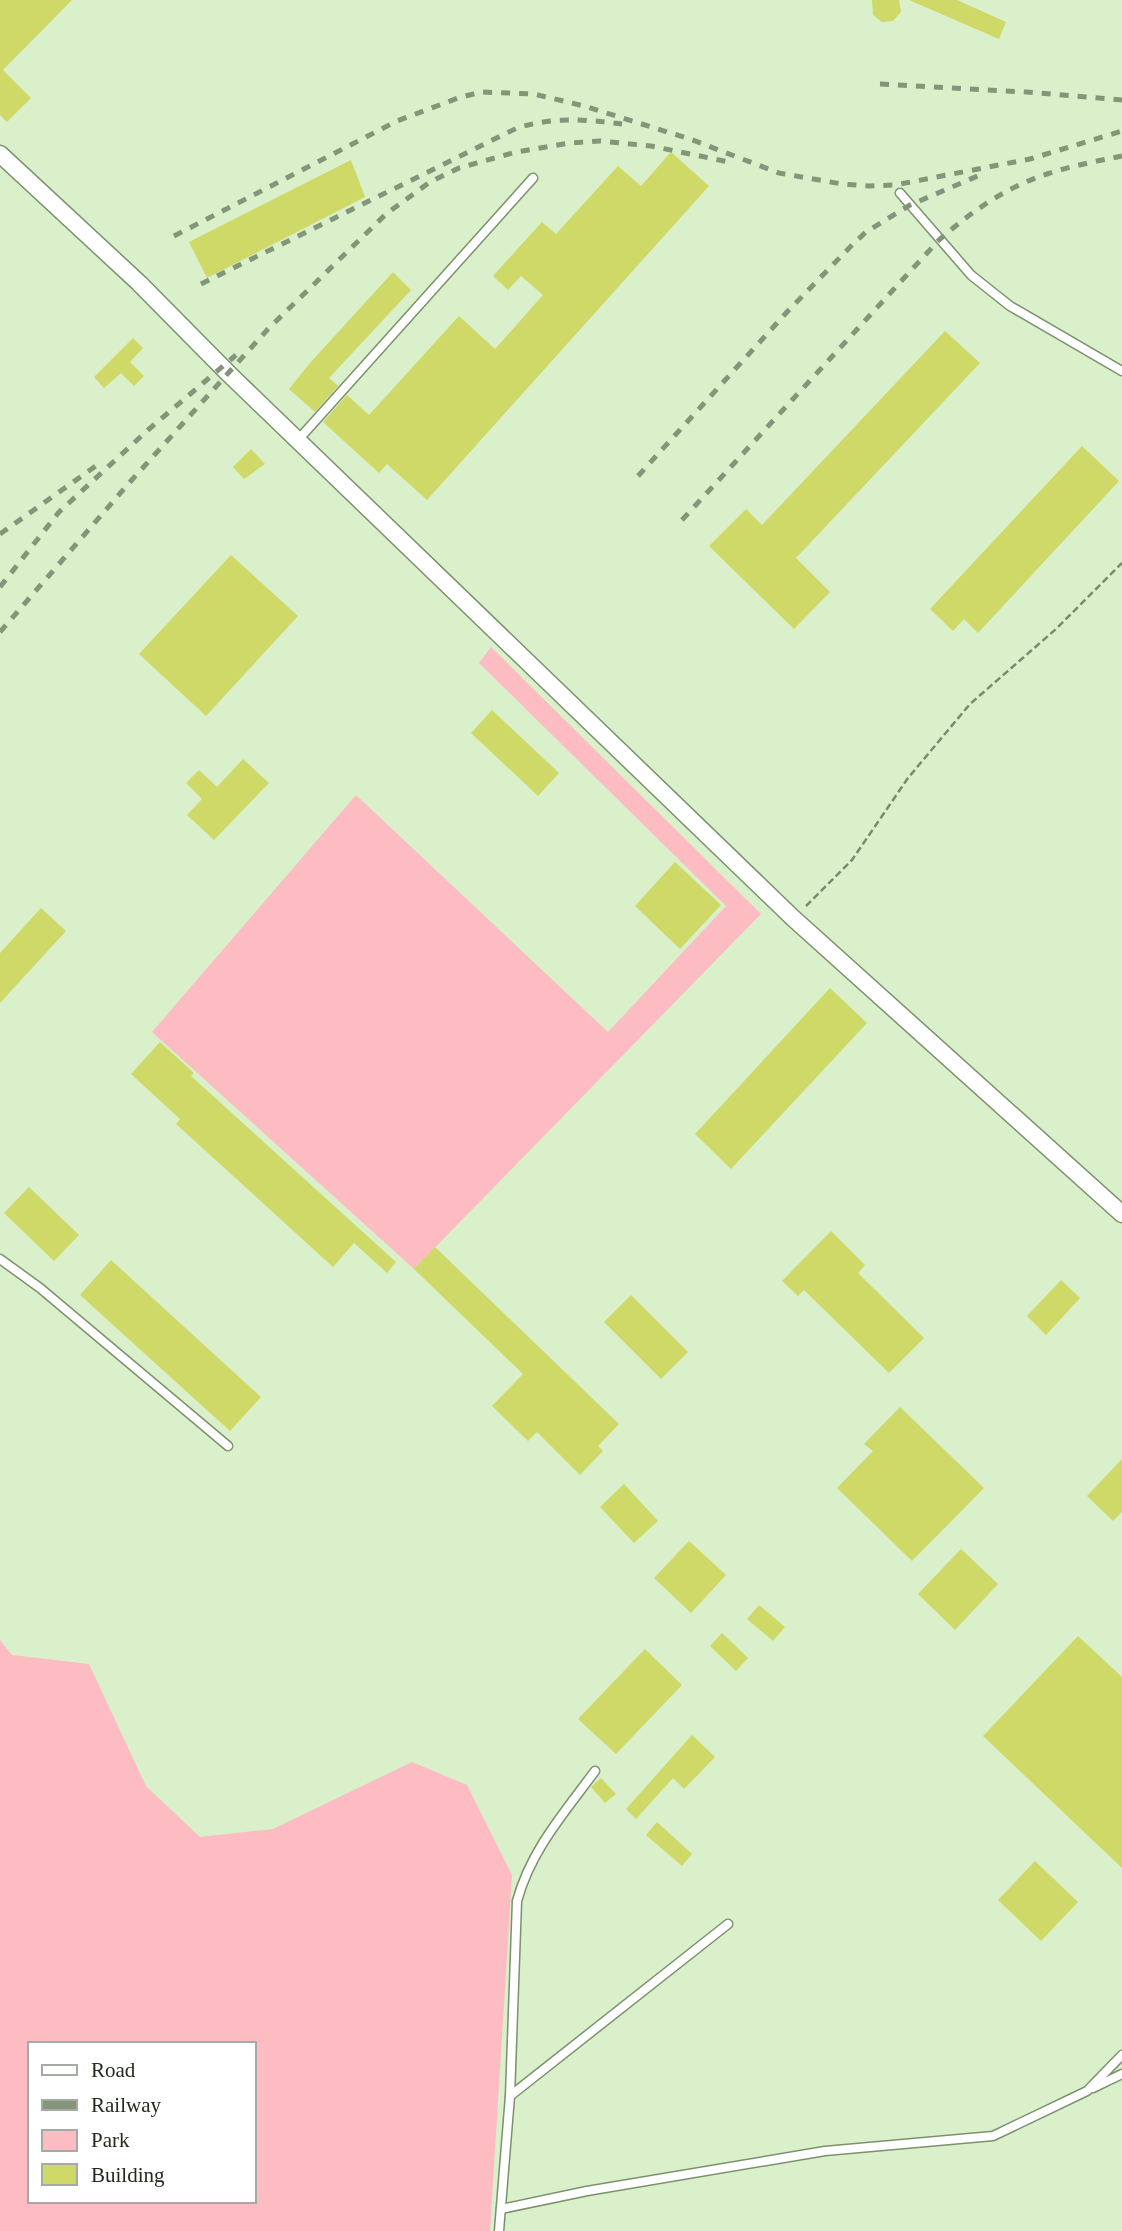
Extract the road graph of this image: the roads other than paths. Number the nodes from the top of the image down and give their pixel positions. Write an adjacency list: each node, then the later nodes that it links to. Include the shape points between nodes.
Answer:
1 (0, 154): 5 (street)
2 (533, 178): 5 (lane)
3 (900, 193): 4 (lane, via 971,275 1010,306)
4 (1122, 371)
5 (298, 440): 6 (street, via 793,918)
6 (1122, 1214)
7 (0, 1259): 8 (lane)
8 (228, 1446)
9 (594, 1771): 14 (lane, via 534,1854 517,1901)
10 (729, 1924): 14 (lane)
11 (1122, 2055): 13 (lane)
12 (1122, 2074): 13 (lane)
13 (1087, 2091): 15 (lane, via 993,2136 825,2151)
14 (510, 2096): 15 (lane)
15 (501, 2209): 16 (lane)
16 (499, 2231)

